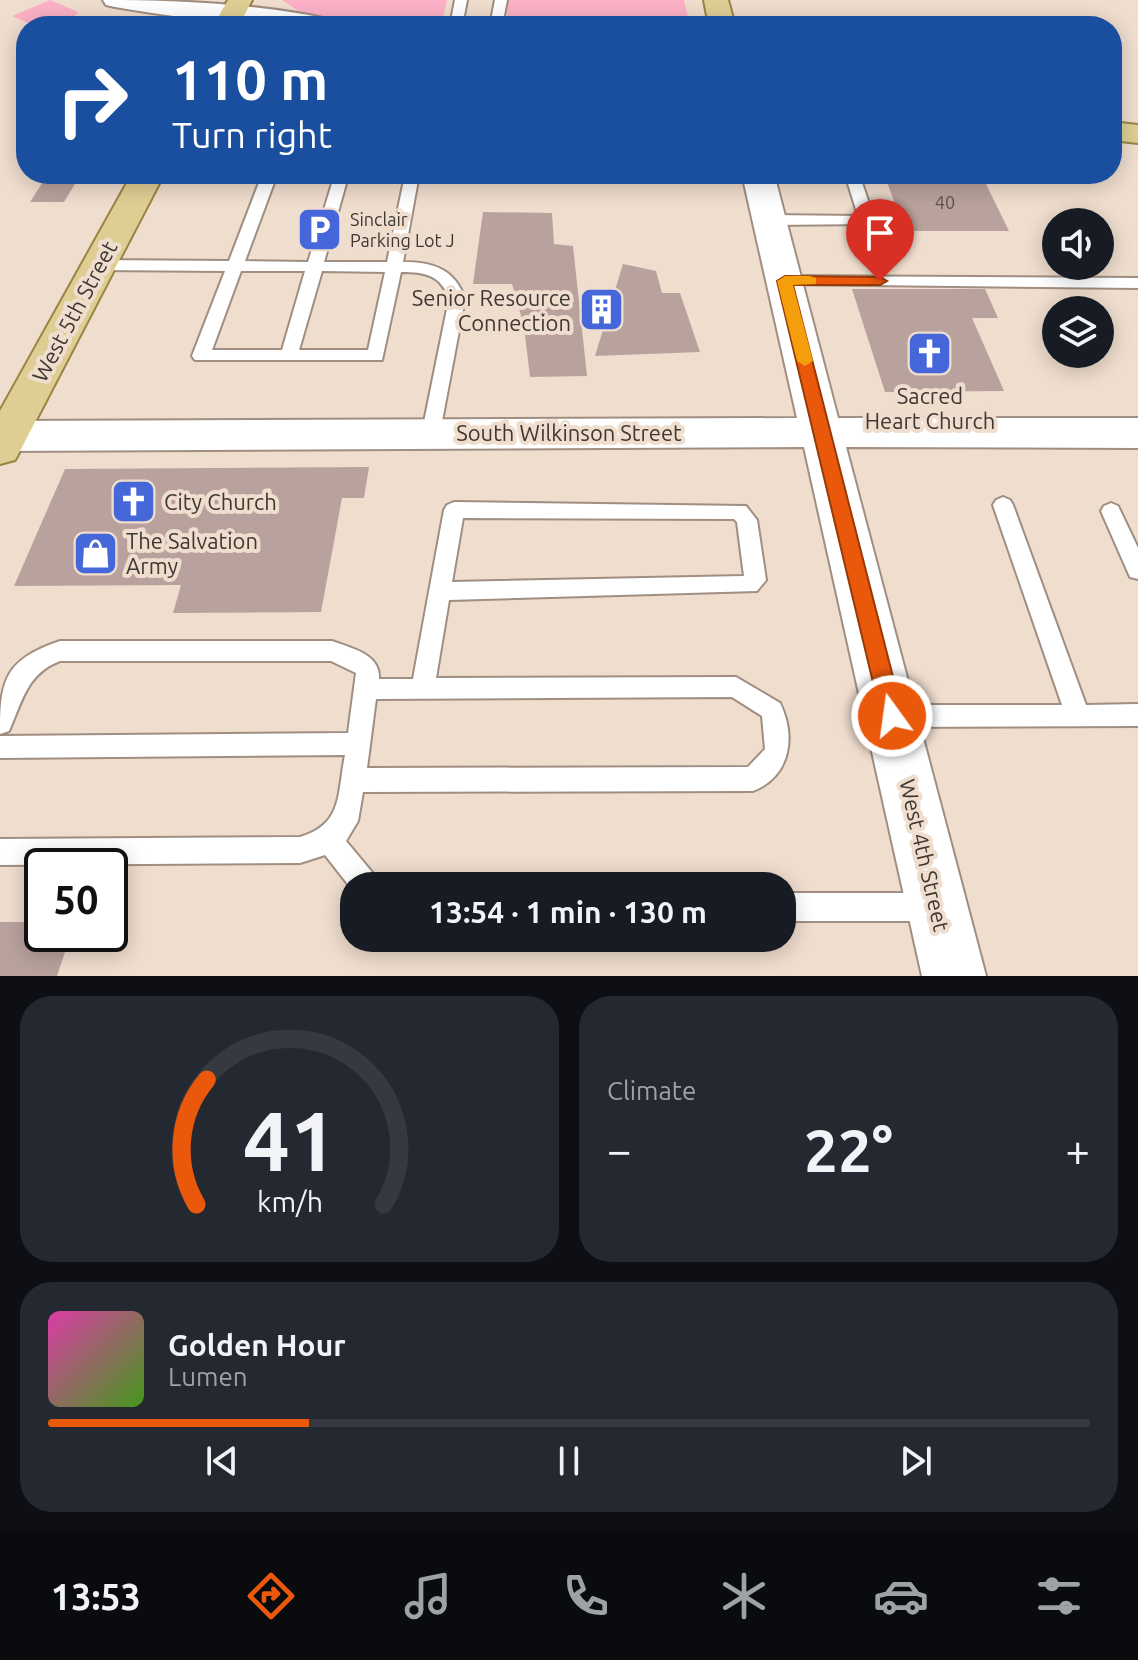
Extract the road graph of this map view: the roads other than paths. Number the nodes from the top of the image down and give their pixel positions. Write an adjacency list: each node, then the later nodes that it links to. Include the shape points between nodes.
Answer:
1 (115, 0): 2 (street)
2 (233, 13): 3 (street)
3 (254, 16)
4 (143, 184): 11 (main road, West 5th Street)
5 (266, 184): 12 (lane)
6 (339, 184): 13 (lane)
7 (410, 184): 14 (lane)
8 (761, 184): 10 (street, West 4th Street)
9 (855, 184): 10 (lane, via 867,221)
10 (770, 220): 15 (street, West 4th Street)
11 (98, 265): 12 (lane); 21 (main road, West 5th Street)
12 (235, 266): 13 (lane); 17 (lane, via 201,356)
13 (314, 266): 14 (lane); 17 (lane)
14 (394, 267): 17 (lane, via 376,356); 18 (lane, via 437,271 452,280 457,299)
15 (785, 281): 16 (lane); 20 (street, West 4th Street)
16 (1138, 283)
17 (289, 356)
18 (432, 432): 20 (street, South Wilkinson Street); 21 (street, South Wilkinson Street)
19 (1138, 433): 20 (street, South Wilkinson Street)
20 (823, 434): 30 (street, West 4th Street)
21 (2, 440)
22 (1003, 505): 28 (lane)
23 (1111, 511): 24 (lane)
24 (1138, 571)
25 (439, 591): 25 (lane, via 749,585 755,580 747,520 739,511 454,510); 26 (lane)
26 (423, 688): 27 (lane); 34 (lane, via 736,687 772,710 777,749 773,763 753,779)
27 (366, 689): 31 (lane, via 368,669 332,651 60,651 39,656 19,676); 32 (lane)
28 (1078, 715): 29 (lane); 30 (lane)
29 (1138, 715)
30 (892, 716): 39 (street, West 4th Street)
31 (0, 723)
32 (359, 744): 33 (lane); 34 (lane)
33 (0, 747)
34 (353, 780): 35 (lane, via 345,821)
35 (330, 841): 36 (lane, via 300,850); 37 (lane)
36 (0, 852)
37 (355, 872)
38 (796, 907): 39 (lane)
39 (938, 907): 40 (street, West 4th Street)
40 (954, 976)

